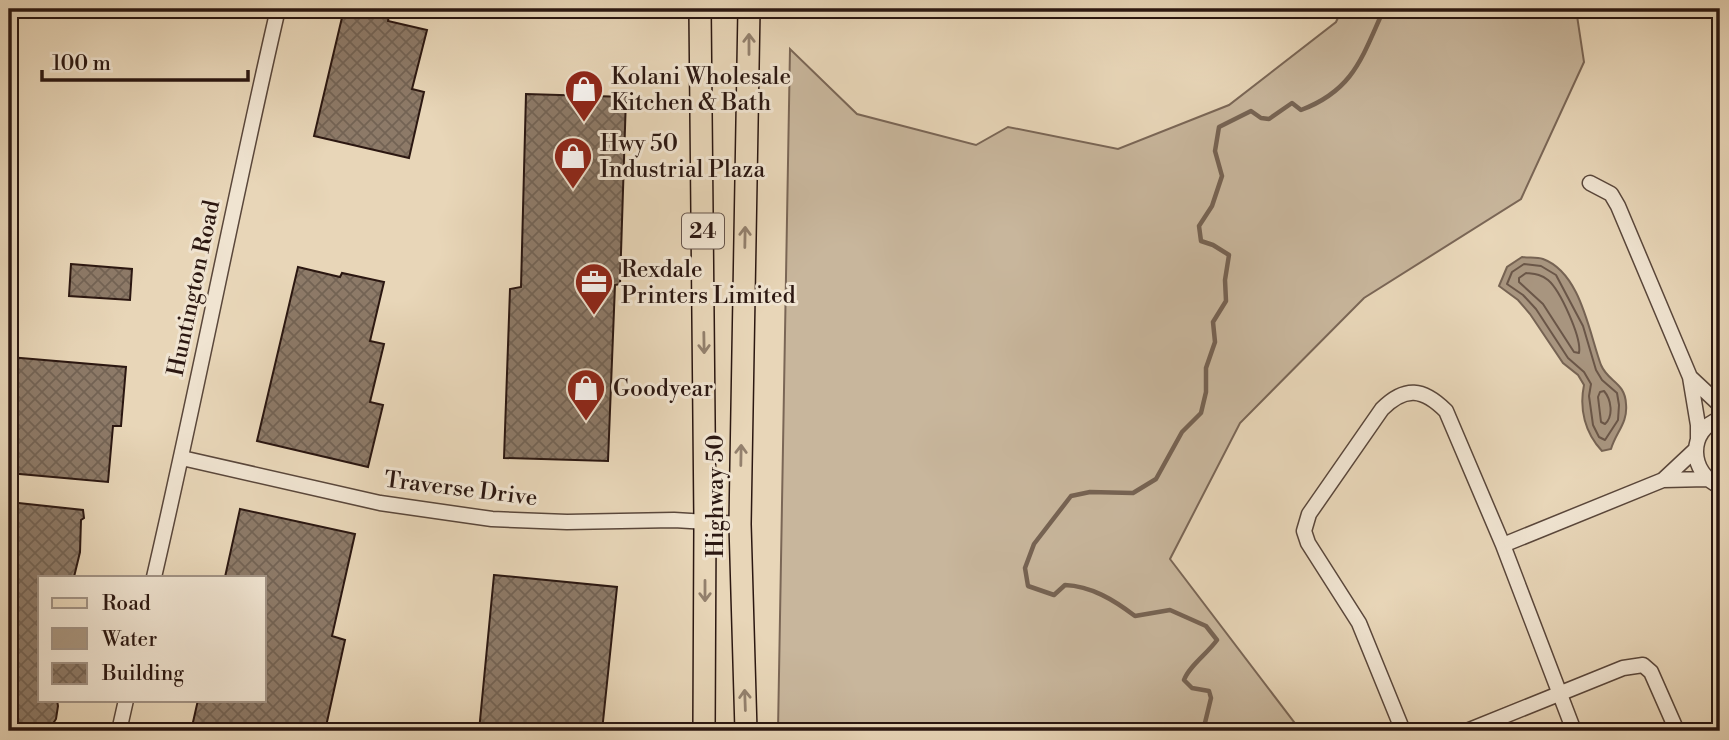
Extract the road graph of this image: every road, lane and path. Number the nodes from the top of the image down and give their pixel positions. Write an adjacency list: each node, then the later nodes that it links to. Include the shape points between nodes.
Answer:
1 (278, 9): 9 (street, Huntington Road)
2 (700, 9): 12 (main road, Highway 50 / 24, one-way to 12)
3 (749, 9): 13 (main road, Highway 50 / 24, one-way to 3)
4 (1590, 183): 5 (street, via 1611,194 1618,206)
5 (1690, 377): 6 (street); 8 (street, via 1698,425)
6 (1720, 405)
7 (1720, 419): 8 (street, via 1704,428)
8 (1696, 444): 10 (street); 11 (street, via 1700,471)
9 (181, 458): 12 (street, Traverse Drive, via 380,503 480,518); 15 (street, Huntington Road)
10 (1663, 481): 11 (street); 14 (street)
11 (1714, 483)
12 (705, 522): 13 (street, Traverse Drive); 19 (main road, Highway 50 / 24, one-way to 19)
13 (740, 524): 20 (main road, Highway 50 / 24, one-way to 13)
14 (1503, 545): 16 (street); 21 (street, via 1446,411 1416,393 1400,394 1382,409 1309,514 1304,531 1308,543 1359,623)
15 (154, 576)
16 (1559, 692): 22 (street); 23 (street); 24 (street, via 1643,665 1651,672)
17 (126, 702): 18 (street)
18 (119, 731)
19 (704, 731)
20 (746, 731)
21 (1404, 731)
22 (1467, 731)
23 (1574, 731)
24 (1677, 731)

